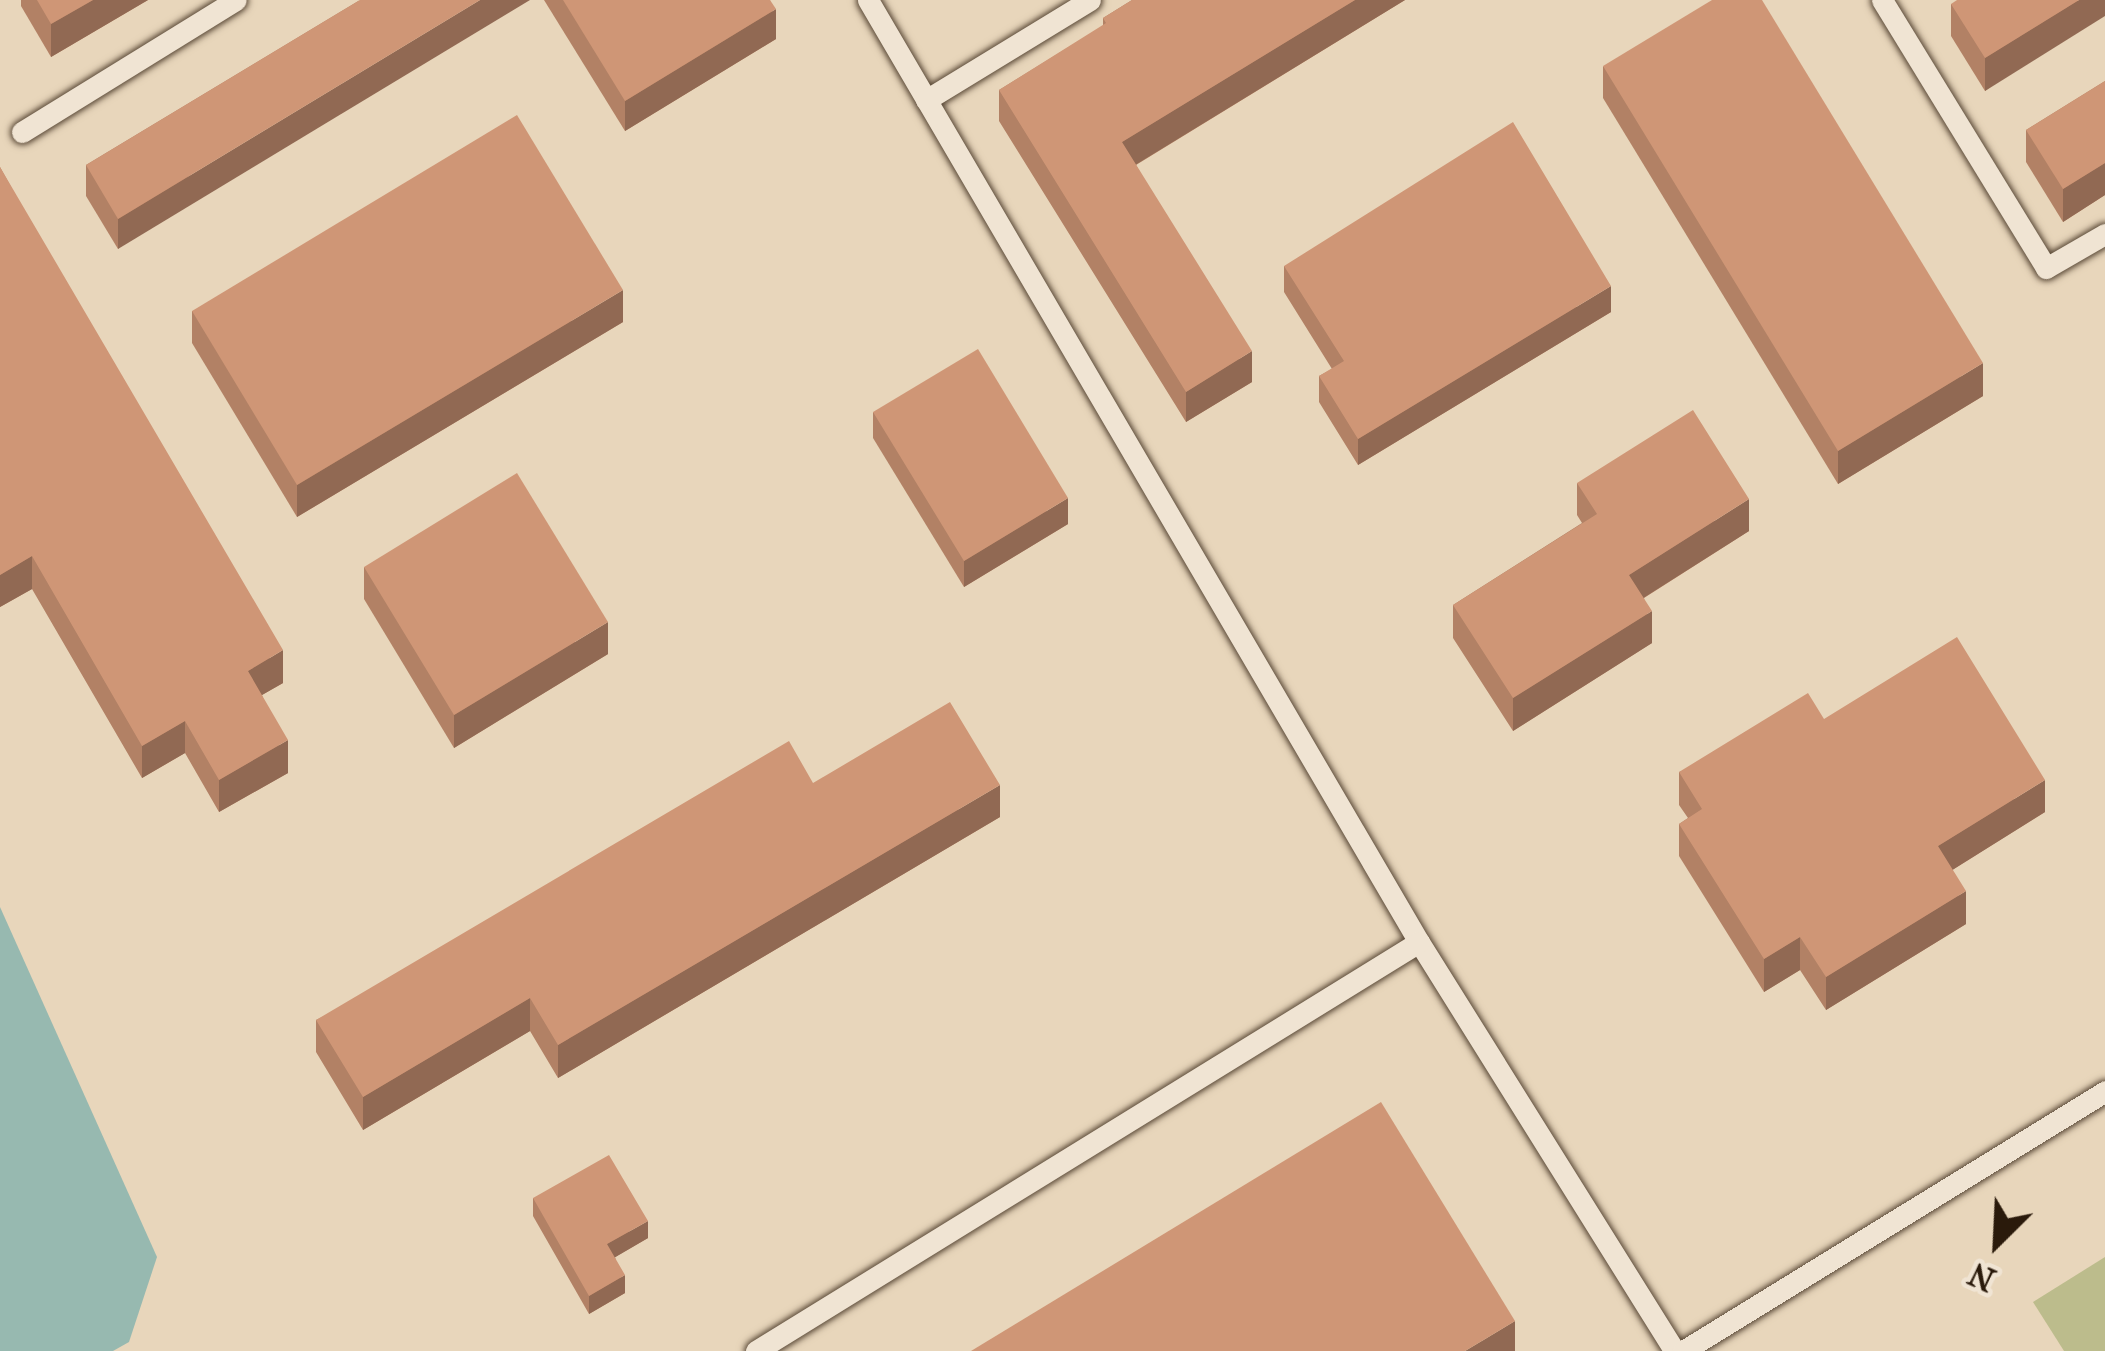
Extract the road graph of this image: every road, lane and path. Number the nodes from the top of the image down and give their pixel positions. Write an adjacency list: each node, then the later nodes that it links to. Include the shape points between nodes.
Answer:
1 (236, 0): 6 (lane)
2 (868, 0): 5 (lane)
3 (1090, 0): 5 (lane)
4 (1882, 0): 7 (lane, via 2046,268)
5 (926, 100): 8 (lane)
6 (22, 132)
7 (2105, 234)
8 (1419, 942): 10 (lane); 11 (lane)
9 (2105, 1091): 11 (lane)
10 (756, 1351)
11 (1679, 1351)

